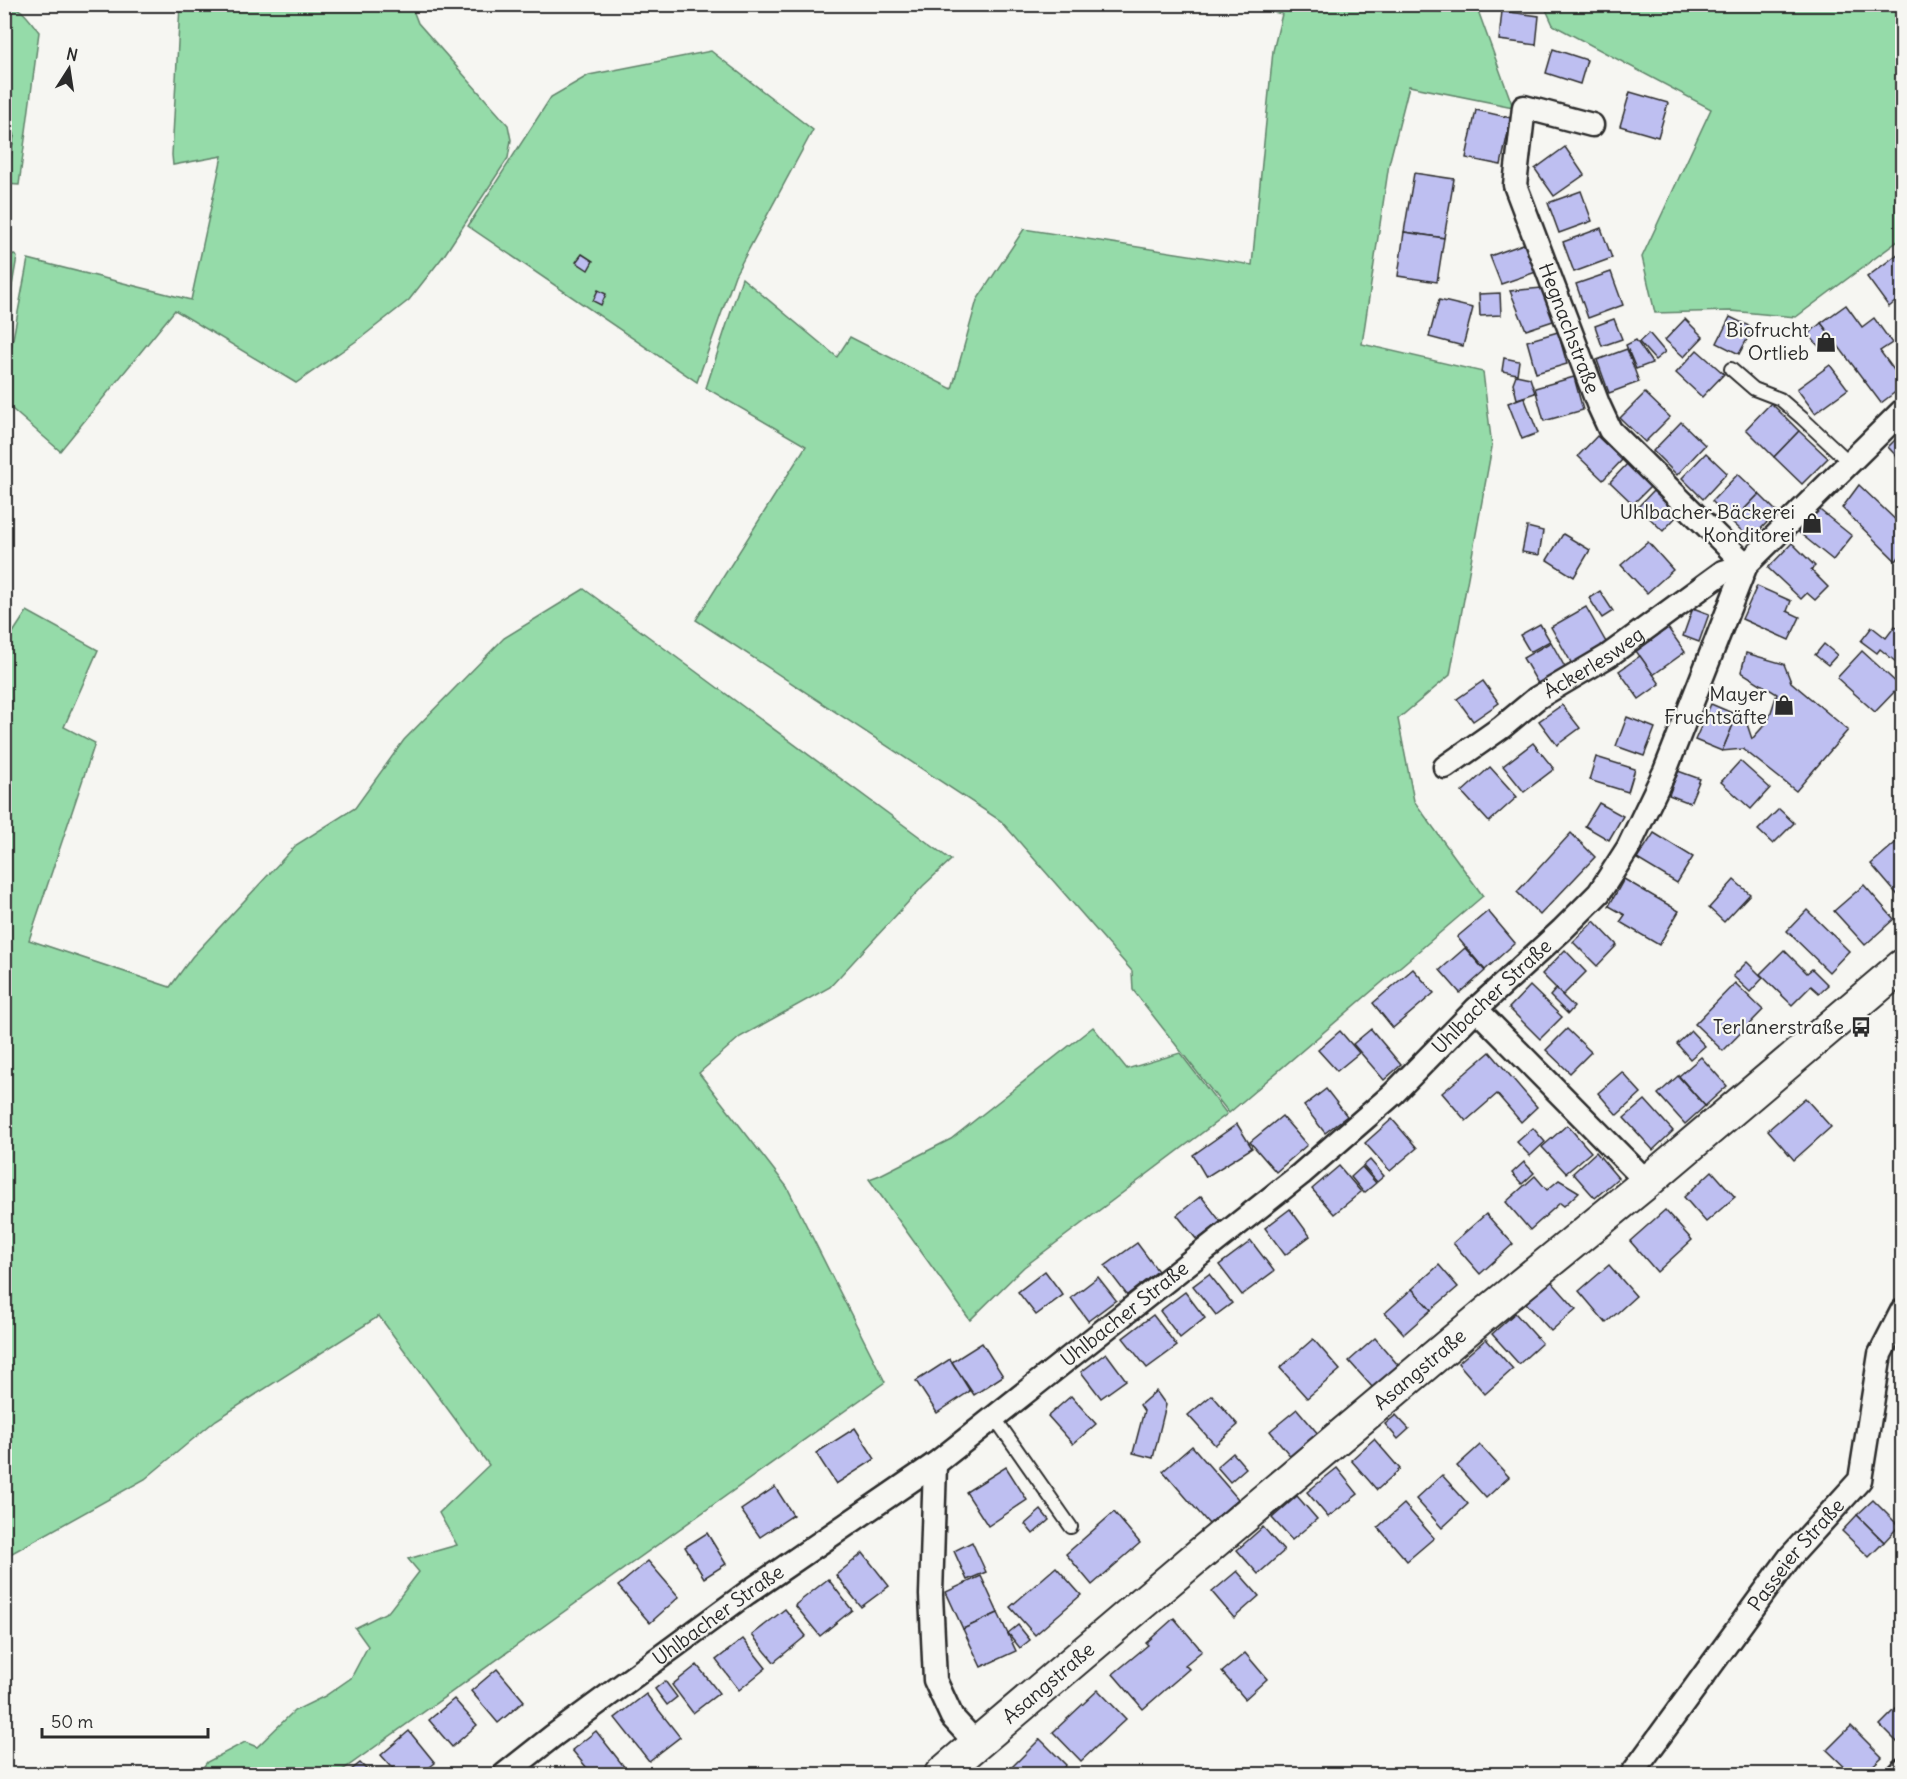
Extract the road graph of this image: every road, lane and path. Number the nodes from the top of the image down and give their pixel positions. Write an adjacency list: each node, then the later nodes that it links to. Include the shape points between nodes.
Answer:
1 (1592, 125): 5 (street, Hegnachstraße, via 1524,107 1515,185 1610,430)
2 (1731, 369): 4 (lane, via 1754,389 1780,399)
3 (1902, 411): 4 (street, Uhlbacher Straße)
4 (1850, 463): 5 (street, Uhlbacher Straße)
5 (1746, 565): 6 (street, Äckerlesweg, via 1723,572 1608,656 1537,698); 8 (street, Uhlbacher Straße, via 1665,771 1628,849 1599,893)
6 (1445, 767)
7 (1902, 966): 9 (street, Asangstraße)
8 (1476, 1009): 9 (street); 11 (street, Uhlbacher Straße, via 1393,1095 1301,1174)
9 (1647, 1182): 14 (street, Asangstraße)
10 (1902, 1311): 18 (street, Passeier Straße, via 1880,1354 1860,1480 1790,1557)
11 (994, 1417): 12 (street, Uhlbacher Straße); 13 (lane)
12 (935, 1464): 14 (street, via 931,1596 935,1680 952,1717); 16 (street, Uhlbacher Straße, via 747,1593)
13 (1071, 1527)
14 (976, 1743): 17 (street, Asangstraße)
15 (1902, 1770): 19 (street)
16 (505, 1774)
17 (941, 1774)
18 (1632, 1774)
19 (1898, 1774)

